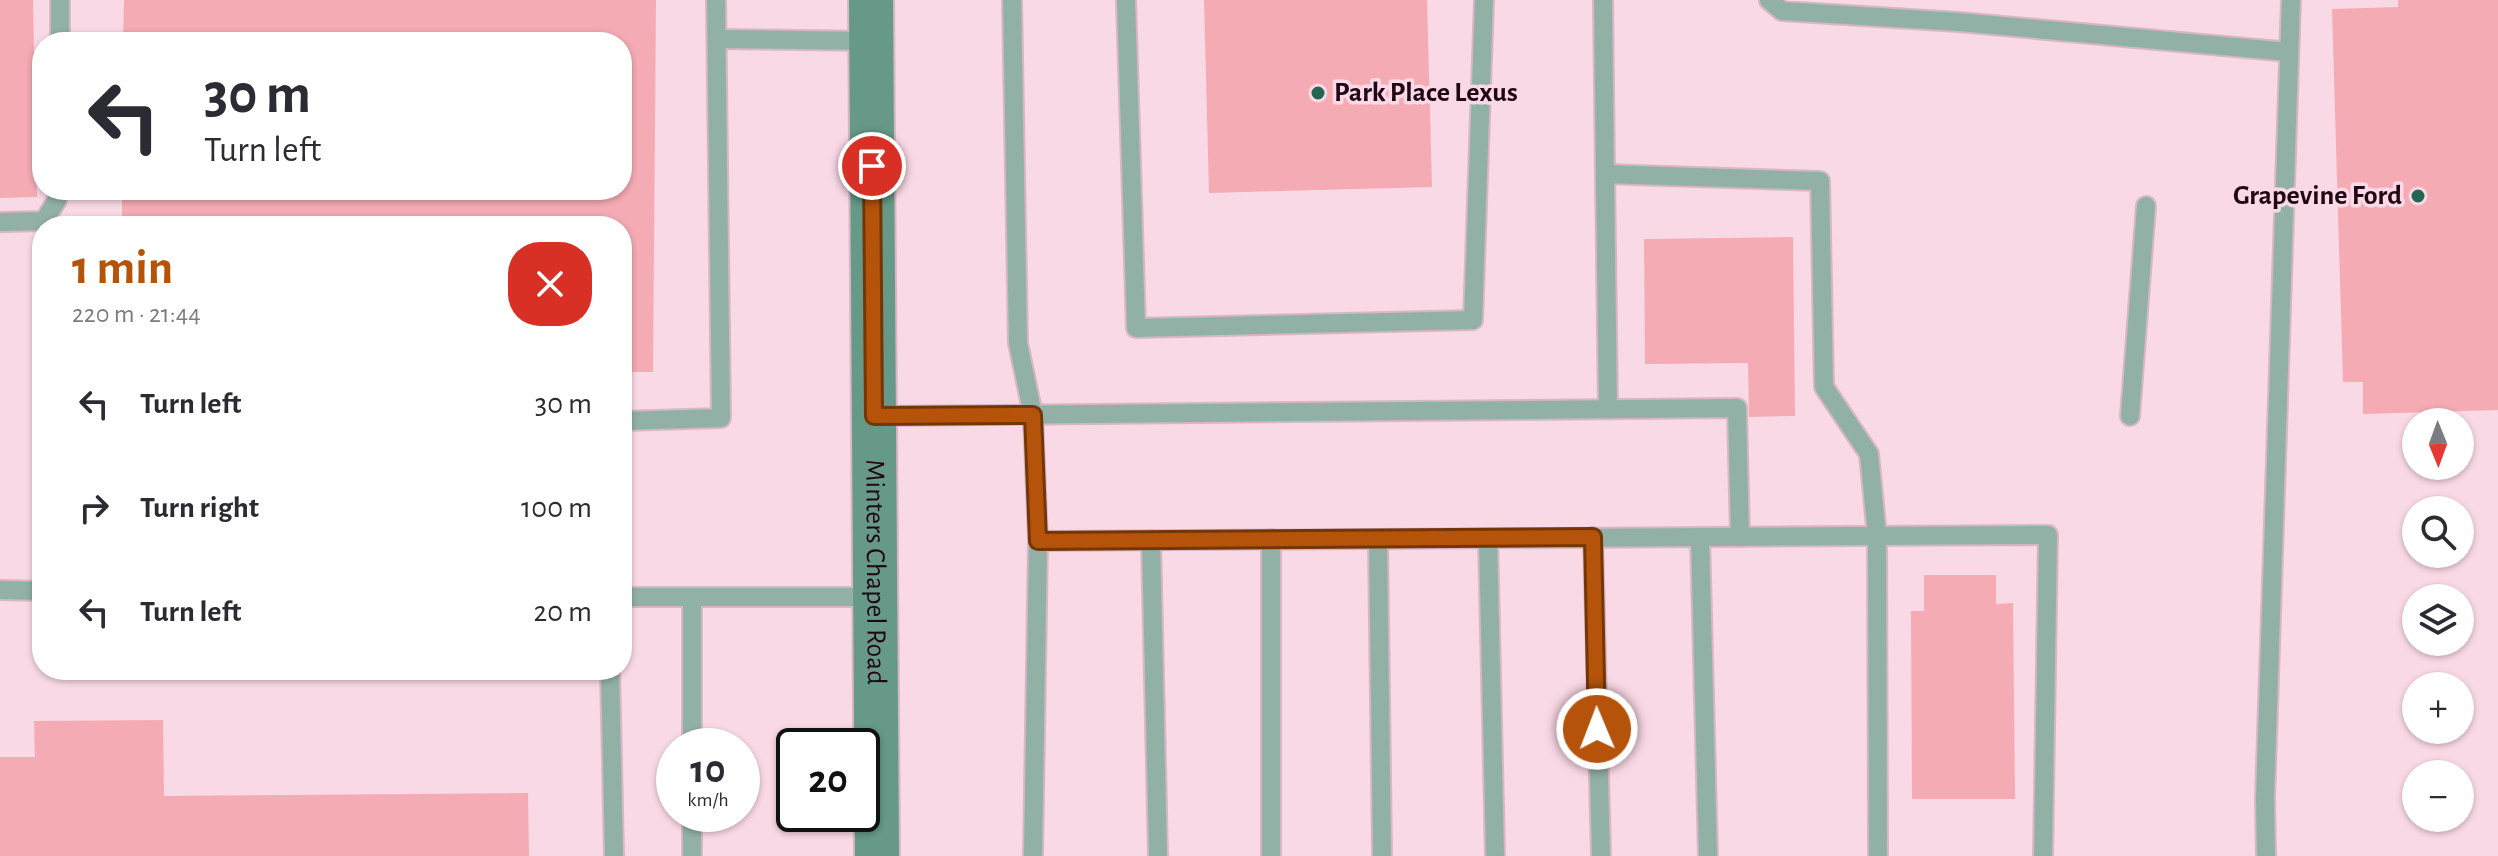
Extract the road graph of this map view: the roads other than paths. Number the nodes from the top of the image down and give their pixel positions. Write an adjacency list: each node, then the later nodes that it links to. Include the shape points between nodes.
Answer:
1 (60, 0): 10 (lane)
2 (716, 0): 11 (lane)
3 (1012, 0): 18 (lane, via 1018,343)
4 (1126, 0): 5 (lane, via 1136,328 1473,320)
5 (1484, 0)
6 (1603, 0): 13 (lane)
7 (1769, 0): 12 (lane, via 1782,11)
8 (2291, 0): 12 (lane)
9 (871, 21): 11 (lane); 19 (street, Minters Chapel Road)
10 (60, 32)
11 (717, 39): 21 (lane, via 721,418)
12 (2289, 52): 51 (lane)
13 (1605, 174): 17 (lane); 22 (lane, via 1820,181 1824,387 1869,454)
14 (2146, 206): 20 (lane)
15 (0, 222): 16 (lane)
16 (32, 223)
17 (1608, 409): 18 (lane); 25 (lane, via 1737,408)
18 (1033, 415): 19 (lane); 30 (lane)
19 (874, 416): 34 (street, Minters Chapel Road)
20 (2130, 416)
21 (632, 421)
22 (1877, 536): 25 (lane); 49 (lane); 50 (lane, via 2048,535)
23 (1593, 537): 24 (lane); 26 (lane); 47 (lane)
24 (1700, 537): 25 (lane); 48 (lane)
25 (1740, 537)
26 (1488, 538): 28 (lane); 46 (lane)
27 (1271, 539): 28 (lane); 29 (lane); 44 (lane)
28 (1378, 539): 45 (lane)
29 (1151, 540): 30 (lane); 43 (lane)
30 (1038, 541): 42 (lane)
31 (0, 590): 32 (lane)
32 (32, 591)
33 (632, 597): 35 (lane)
34 (875, 597): 35 (lane); 41 (street, Minters Chapel Road)
35 (692, 598): 37 (lane)
36 (610, 680): 39 (lane)
37 (692, 728)
38 (692, 832): 40 (lane)
39 (614, 856)
40 (692, 856)
41 (877, 856)
42 (1033, 856)
43 (1158, 856)
44 (1271, 856)
45 (1382, 856)
46 (1495, 856)
47 (1601, 856)
48 (1708, 856)
49 (1878, 856)
50 (2043, 856)
51 (2266, 856)

